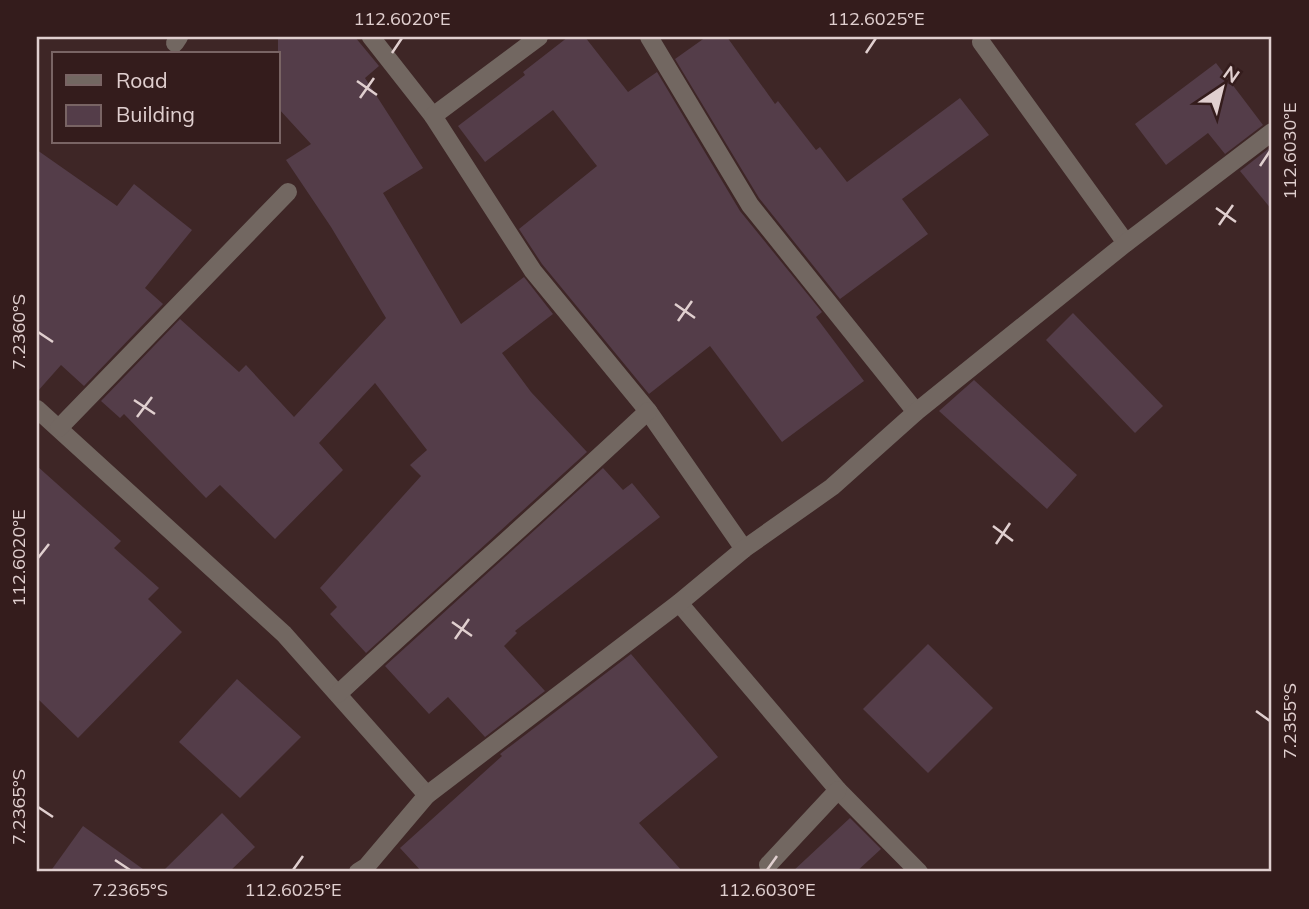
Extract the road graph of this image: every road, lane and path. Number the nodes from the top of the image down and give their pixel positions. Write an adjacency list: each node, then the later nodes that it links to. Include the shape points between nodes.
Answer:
1 (371, 37): 5 (street)
2 (539, 37): 5 (street)
3 (649, 37): 11 (street, via 750,205)
4 (981, 42): 8 (street)
5 (433, 116): 10 (street, via 533,271)
6 (1272, 132): 8 (street)
7 (288, 192): 12 (street)
8 (1126, 243): 11 (street)
9 (37, 409): 12 (street)
10 (648, 411): 13 (street); 15 (street)
11 (916, 412): 13 (street, via 832,487)
12 (59, 428): 15 (street, via 284,634)
13 (744, 549): 14 (street)
14 (678, 603): 16 (street); 17 (street)
15 (338, 694): 17 (street)
16 (838, 790): 18 (street); 20 (street)
17 (427, 795): 19 (street)
18 (768, 865)
19 (365, 871)
20 (919, 872)

